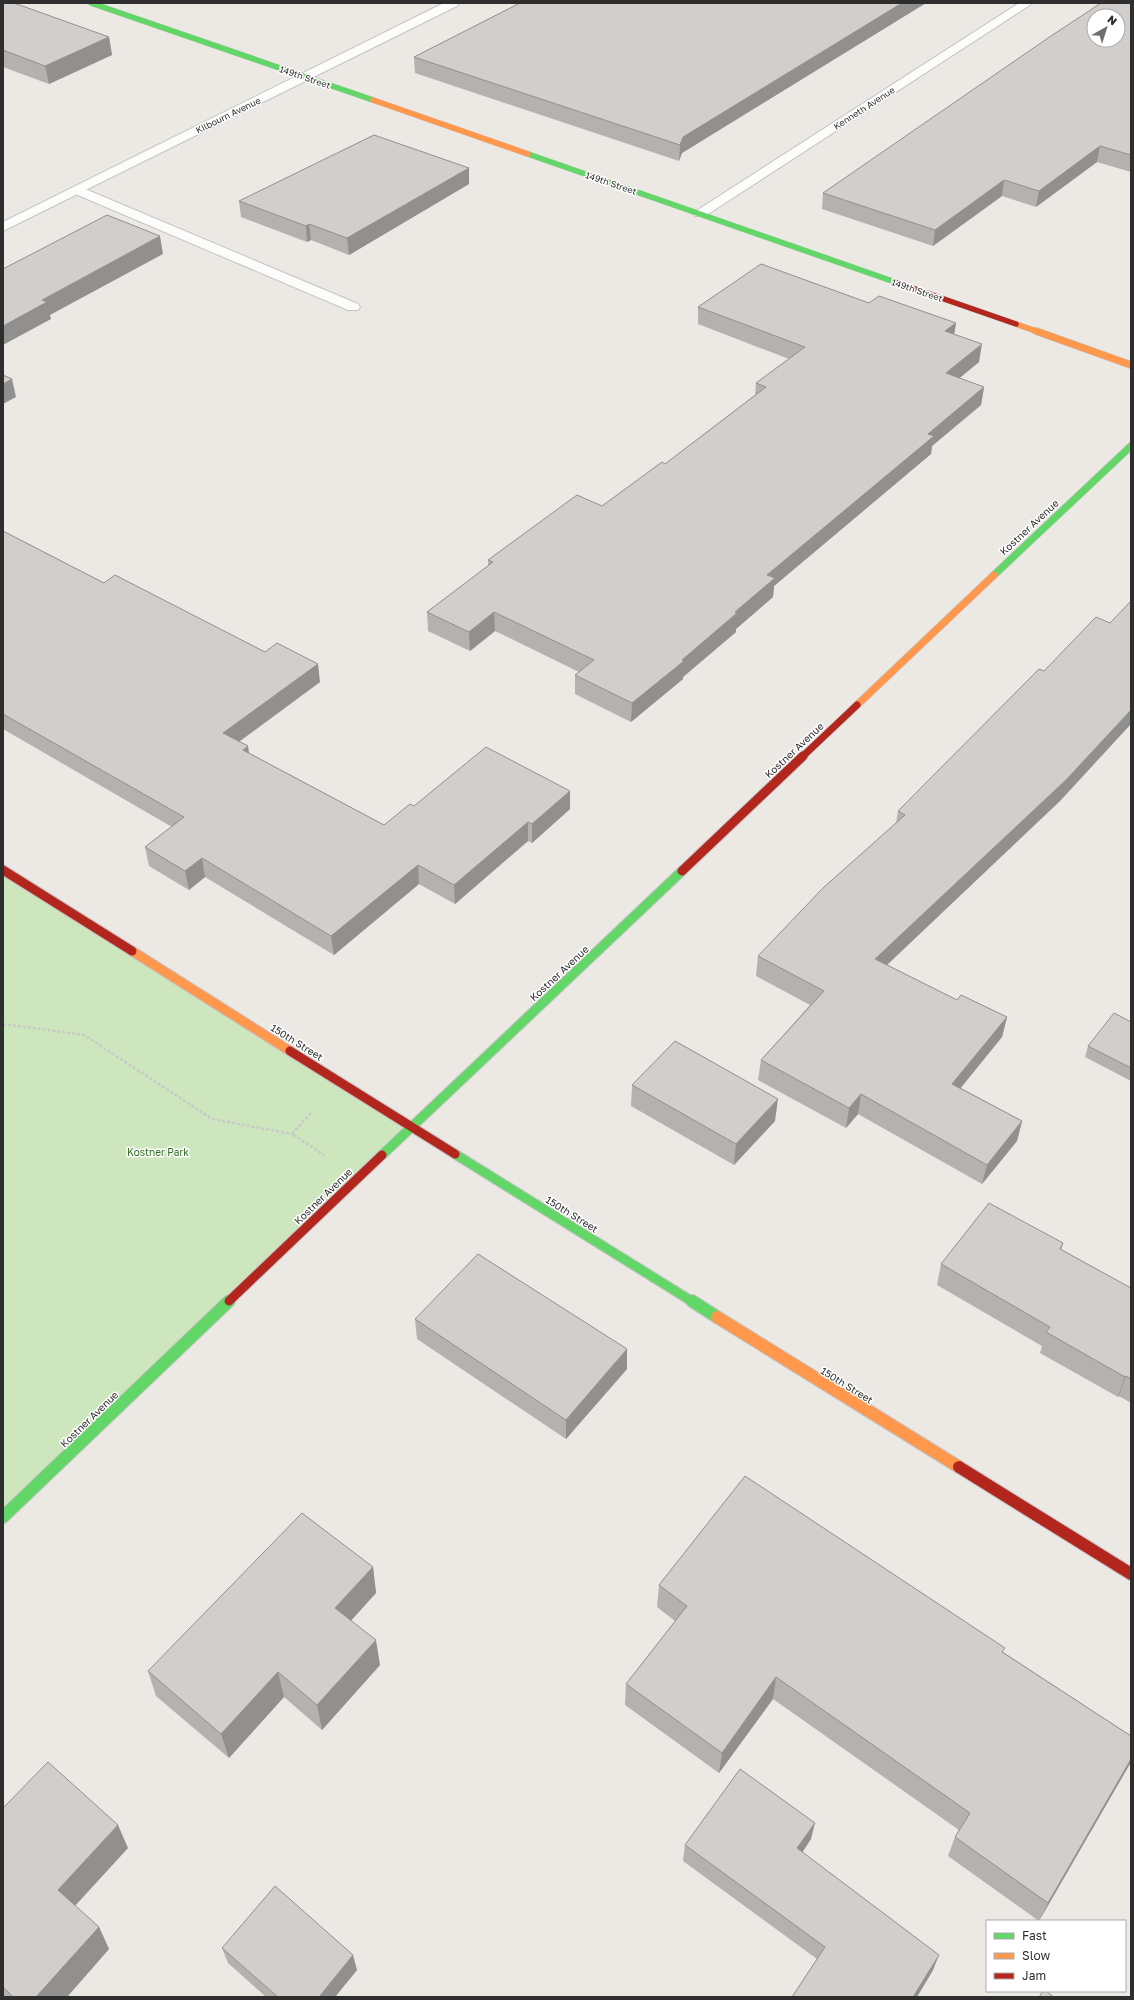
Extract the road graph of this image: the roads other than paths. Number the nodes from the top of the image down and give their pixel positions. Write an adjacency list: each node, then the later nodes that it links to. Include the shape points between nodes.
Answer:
1 (91, 3): 4 (street, 149th Street)
2 (453, 3): 4 (street, Kilbourn Avenue)
3 (1027, 3): 6 (street, Kenneth Avenue)
4 (304, 77): 5 (street, Kilbourn Avenue); 6 (street, 149th Street)
5 (78, 190): 7 (street, Kilbourn Avenue); 8 (street)
6 (700, 213): 9 (street, 149th Street)
7 (3, 227)
8 (353, 307)
9 (1131, 365)
10 (1131, 446): 12 (street, Kostner Avenue)
11 (3, 870): 12 (street, 150th Street)
12 (411, 1127): 13 (street, Kostner Avenue); 14 (street, 150th Street)
13 (3, 1517)
14 (1131, 1574)

